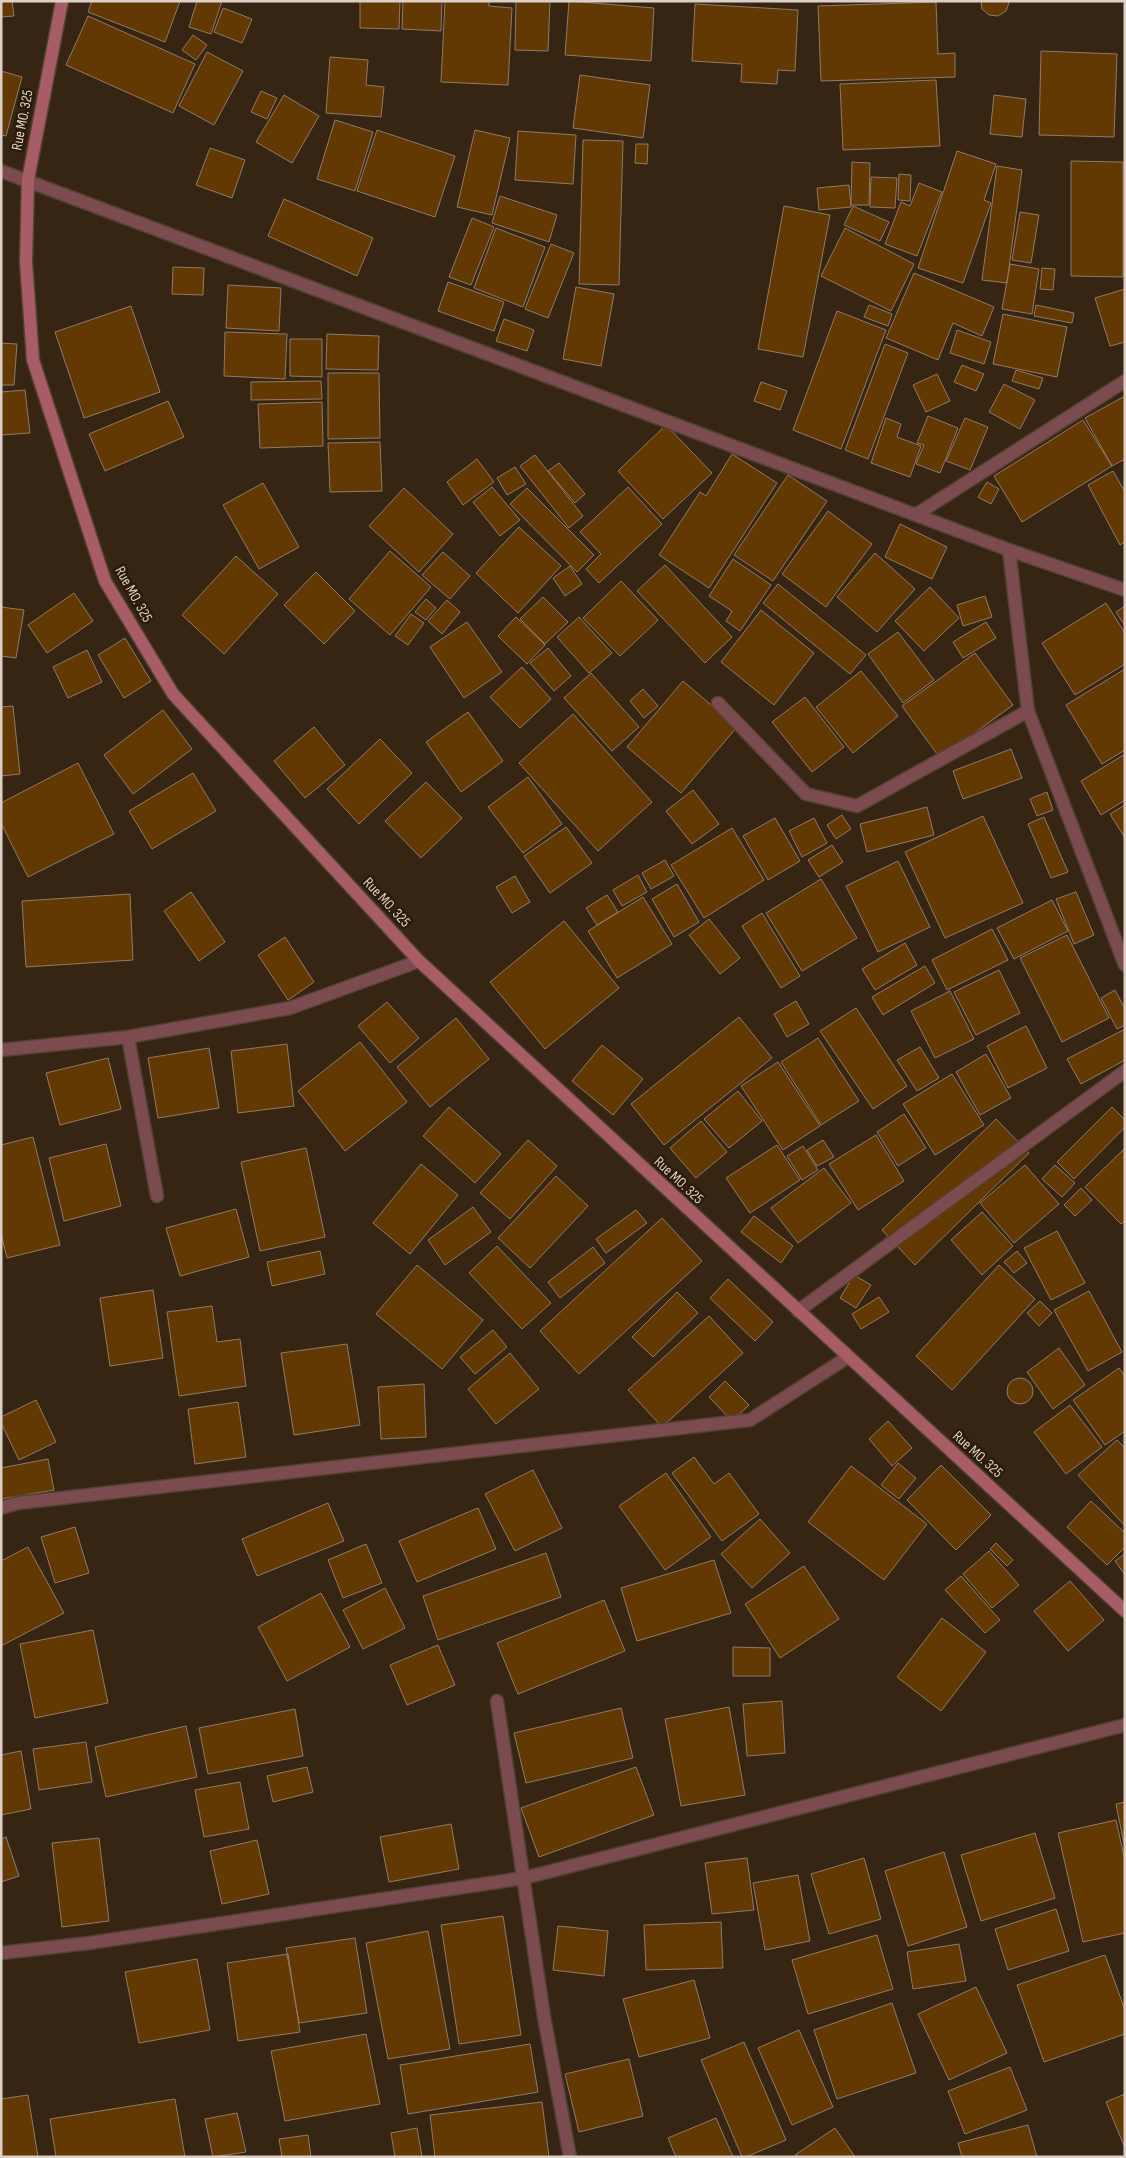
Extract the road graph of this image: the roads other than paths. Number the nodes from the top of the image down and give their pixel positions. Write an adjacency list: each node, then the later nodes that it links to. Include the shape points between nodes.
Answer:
1 (62, 1): 3 (street, Rue MO. 325)
2 (1, 171): 3 (street)
3 (28, 180): 5 (street); 10 (street, Rue MO. 325, via 26,262 33,360 105,581 173,694)
4 (1125, 380): 5 (street)
5 (917, 514): 6 (street)
6 (1009, 550): 7 (street); 9 (street)
7 (1125, 590)
8 (718, 703): 9 (street, via 806,794 857,806)
9 (1028, 711): 11 (street)
10 (419, 962): 12 (street, via 290,1008); 16 (street, Rue MO. 325)
11 (1125, 965)
12 (128, 1036): 13 (street); 15 (street)
13 (1, 1050)
14 (1125, 1071): 16 (street)
15 (157, 1196)
16 (798, 1312): 17 (street, Rue MO. 325)
17 (848, 1358): 18 (street, via 750,1420); 19 (street, Rue MO. 325)
18 (1, 1508)
19 (1125, 1611)
20 (497, 1701): 22 (street)
21 (1125, 1725): 22 (street)
22 (524, 1878): 23 (street, via 89,1944); 24 (street, via 544,2017)
23 (1, 1953)
24 (570, 2157)

